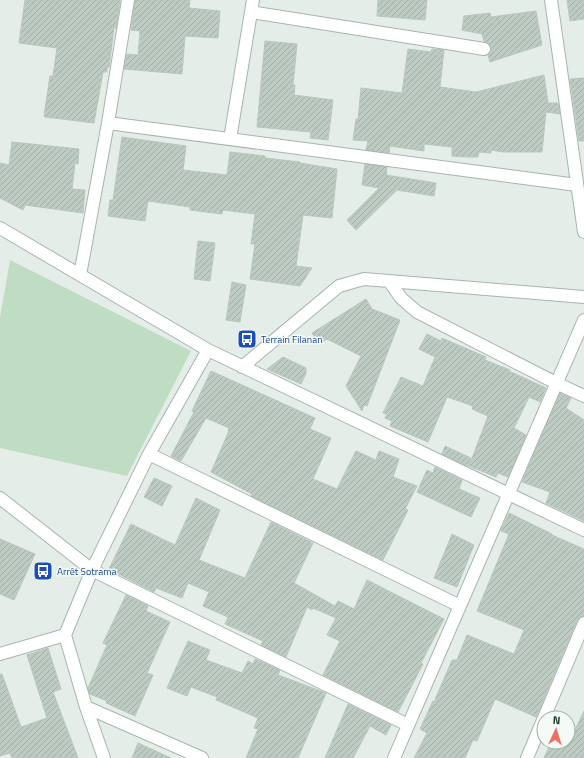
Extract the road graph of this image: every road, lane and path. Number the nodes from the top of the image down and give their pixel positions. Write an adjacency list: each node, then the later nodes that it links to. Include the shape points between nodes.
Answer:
1 (128, 0): 6 (street)
2 (252, 0): 4 (street)
3 (551, 0): 8 (street)
4 (250, 12): 5 (street); 7 (street)
5 (484, 50)
6 (108, 123): 7 (street); 11 (street)
7 (230, 139): 8 (street)
8 (577, 185): 10 (street)
9 (0, 228): 11 (street)
10 (584, 232)
11 (80, 275): 15 (street)
12 (389, 281): 13 (street); 16 (street, via 364,279 339,286); 17 (street, via 401,298 417,312)
13 (584, 297)
14 (584, 320): 17 (street)
15 (208, 350): 16 (street); 19 (street)
16 (242, 367): 20 (street)
17 (556, 383): 18 (street); 20 (street)
18 (584, 396)
19 (149, 454): 23 (street); 24 (street)
20 (509, 494): 22 (street); 24 (street)
21 (0, 498): 23 (street)
22 (584, 530)
23 (92, 570): 26 (street); 29 (street)
24 (460, 606): 29 (street)
25 (584, 623): 33 (street)
26 (65, 635): 27 (street); 28 (street)
27 (0, 654)
28 (86, 707): 30 (street); 31 (street)
29 (408, 725): 32 (street)
30 (104, 758)
31 (202, 758)
32 (394, 758)
33 (527, 758)

